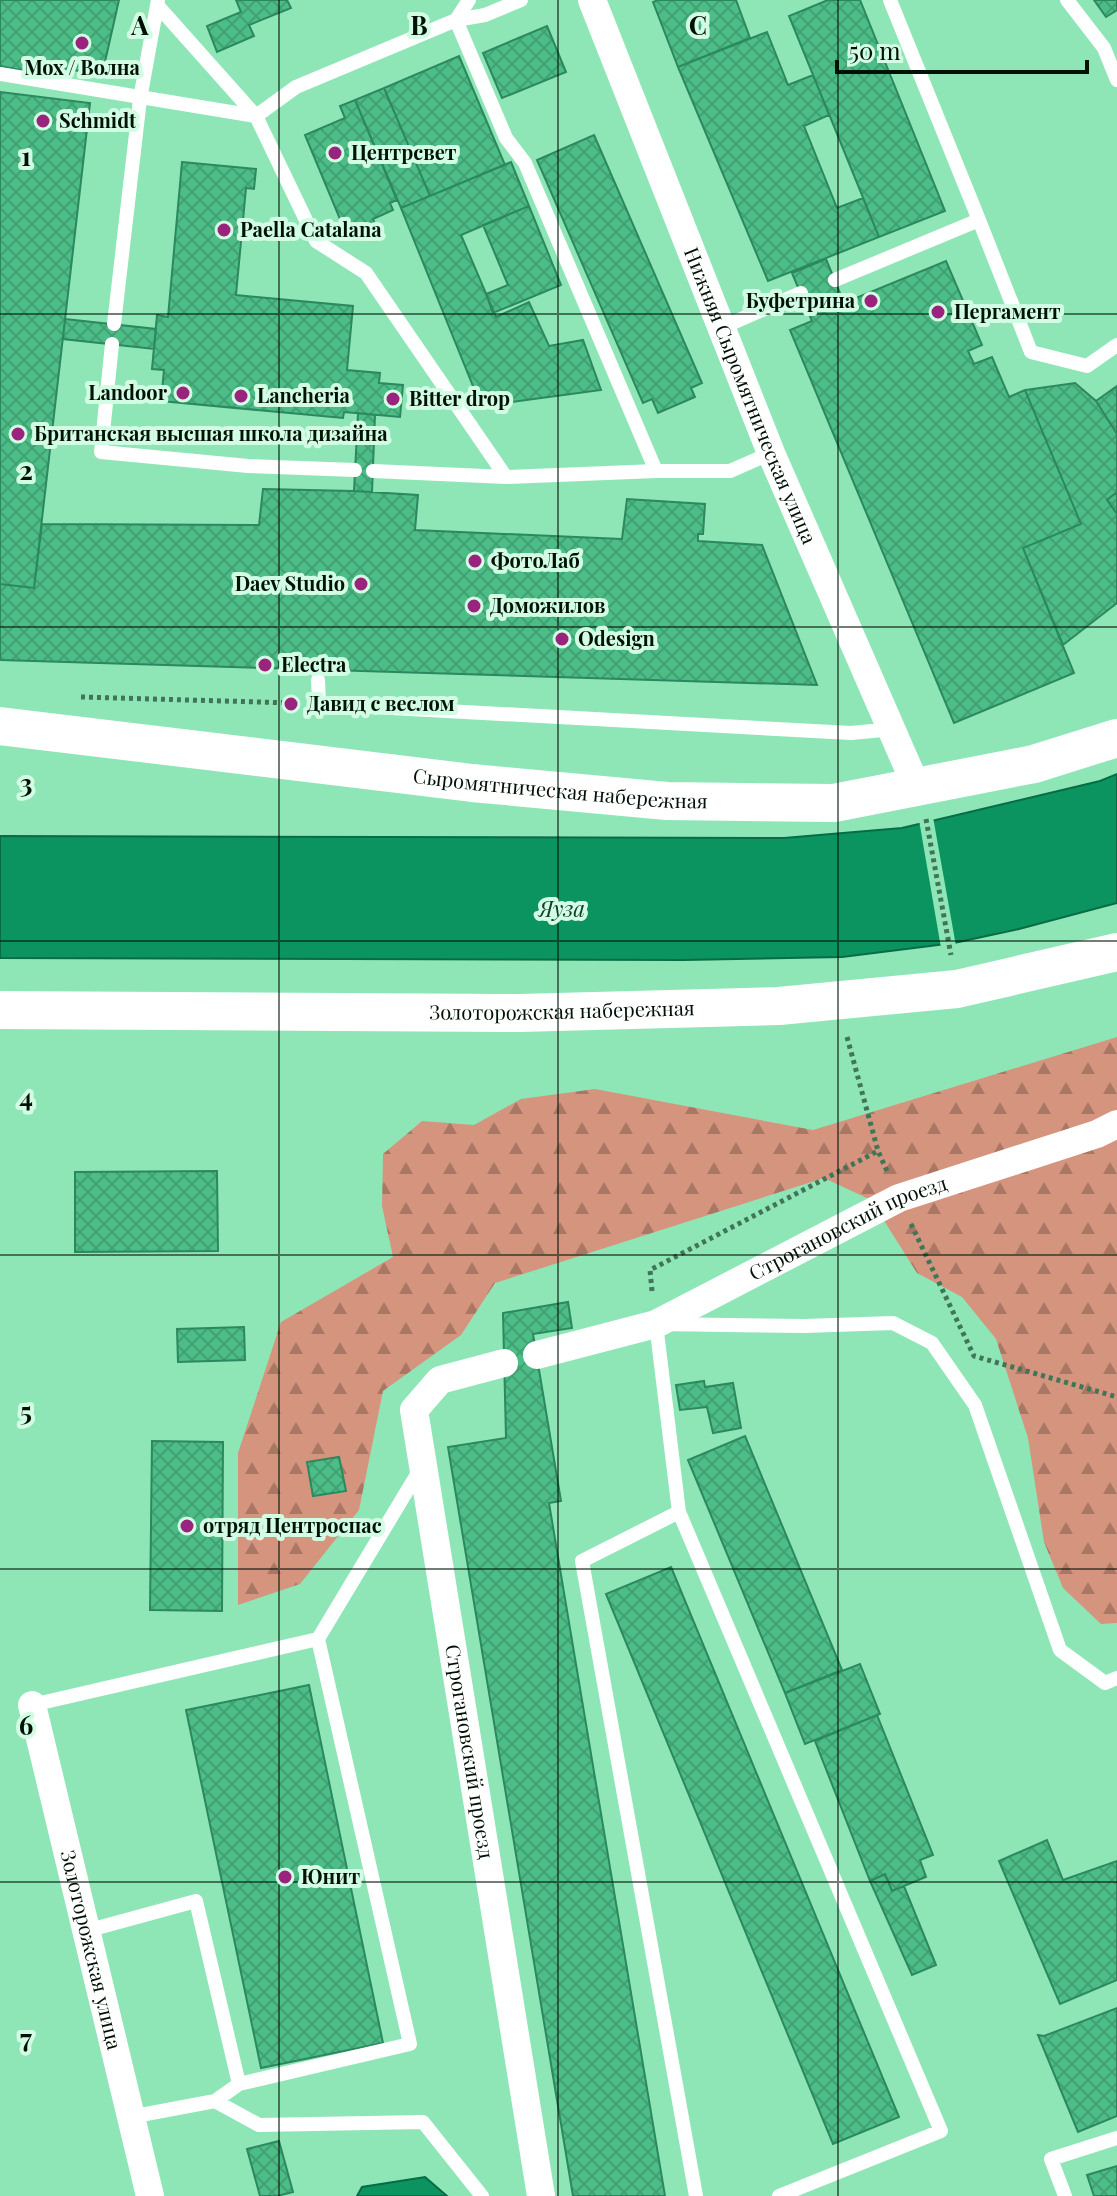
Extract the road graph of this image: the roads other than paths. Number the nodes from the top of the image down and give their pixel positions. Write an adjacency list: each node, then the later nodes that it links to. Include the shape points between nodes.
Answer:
1 (469, 0): 7 (lane)
2 (521, 0): 7 (lane)
3 (592, 0): 18 (street, Нижняя Сыромятническая улица)
4 (890, 0): 14 (lane)
5 (1067, 0): 9 (lane)
6 (158, 3): 12 (lane); 13 (lane)
7 (456, 20): 13 (lane, via 296,87); 24 (lane, via 506,138 525,163)
8 (1117, 39): 9 (lane)
9 (1104, 48): 11 (lane)
10 (0, 74): 12 (lane)
11 (1117, 80)
12 (140, 99): 13 (lane); 17 (lane)
13 (256, 116): 25 (lane, via 316,241 366,273)
14 (979, 220): 15 (lane); 20 (lane, via 1031,352 1087,366)
15 (835, 280)
16 (801, 293): 18 (lane)
17 (114, 324)
18 (723, 327): 21 (street, Нижняя Сыромятническая улица)
19 (112, 344): 22 (lane, via 101,452)
20 (1117, 345)
21 (771, 453): 24 (lane, via 730,471); 28 (street, Нижняя Сыромятническая улица)
22 (355, 470)
23 (373, 471): 25 (lane)
24 (656, 471): 25 (lane)
25 (506, 477)
26 (318, 680): 28 (lane, via 319,704 851,733)
27 (0, 726): 30 (main road, Сыромятническая набережная, via 667,801 834,803)
28 (893, 729): 30 (street, Нижняя Сыромятническая улица)
29 (1117, 738): 30 (main road, Сыромятническая набережная, via 1034,764)
30 (917, 788)
31 (1117, 952): 32 (main road, Золоторожская набережная, via 957,989 779,1006 519,1013)
32 (0, 1010)
33 (1117, 1124): 34 (street, Строгановский проезд, via 899,1198)
34 (656, 1324): 35 (street, Строгановский проезд); 38 (lane); 40 (lane, via 893,1323 932,1343 975,1405 1060,1650 1105,1683)
35 (537, 1355)
36 (504, 1363): 37 (street, Строгановский проезд, via 440,1380 414,1410)
37 (423, 1464): 39 (lane); 49 (street, Строгановский проезд)
38 (679, 1512): 50 (lane, via 582,1561); 51 (lane, via 941,2131)
39 (318, 1639): 41 (lane); 43 (lane, via 410,2044)
40 (1117, 1678)
41 (32, 1705): 42 (street, Золоторожская улица)
42 (86, 1931): 43 (lane, via 196,1901); 45 (street, Золоторожская улица)
43 (239, 2084): 44 (lane)
44 (215, 2101): 45 (lane); 48 (lane, via 259,2125 423,2122)
45 (130, 2117): 47 (street, Золоторожская улица)
46 (1117, 2138): 52 (lane, via 1051,2159)
47 (150, 2196)
48 (482, 2196)
49 (541, 2196)
50 (696, 2196)
51 (779, 2196)
52 (1065, 2196)

